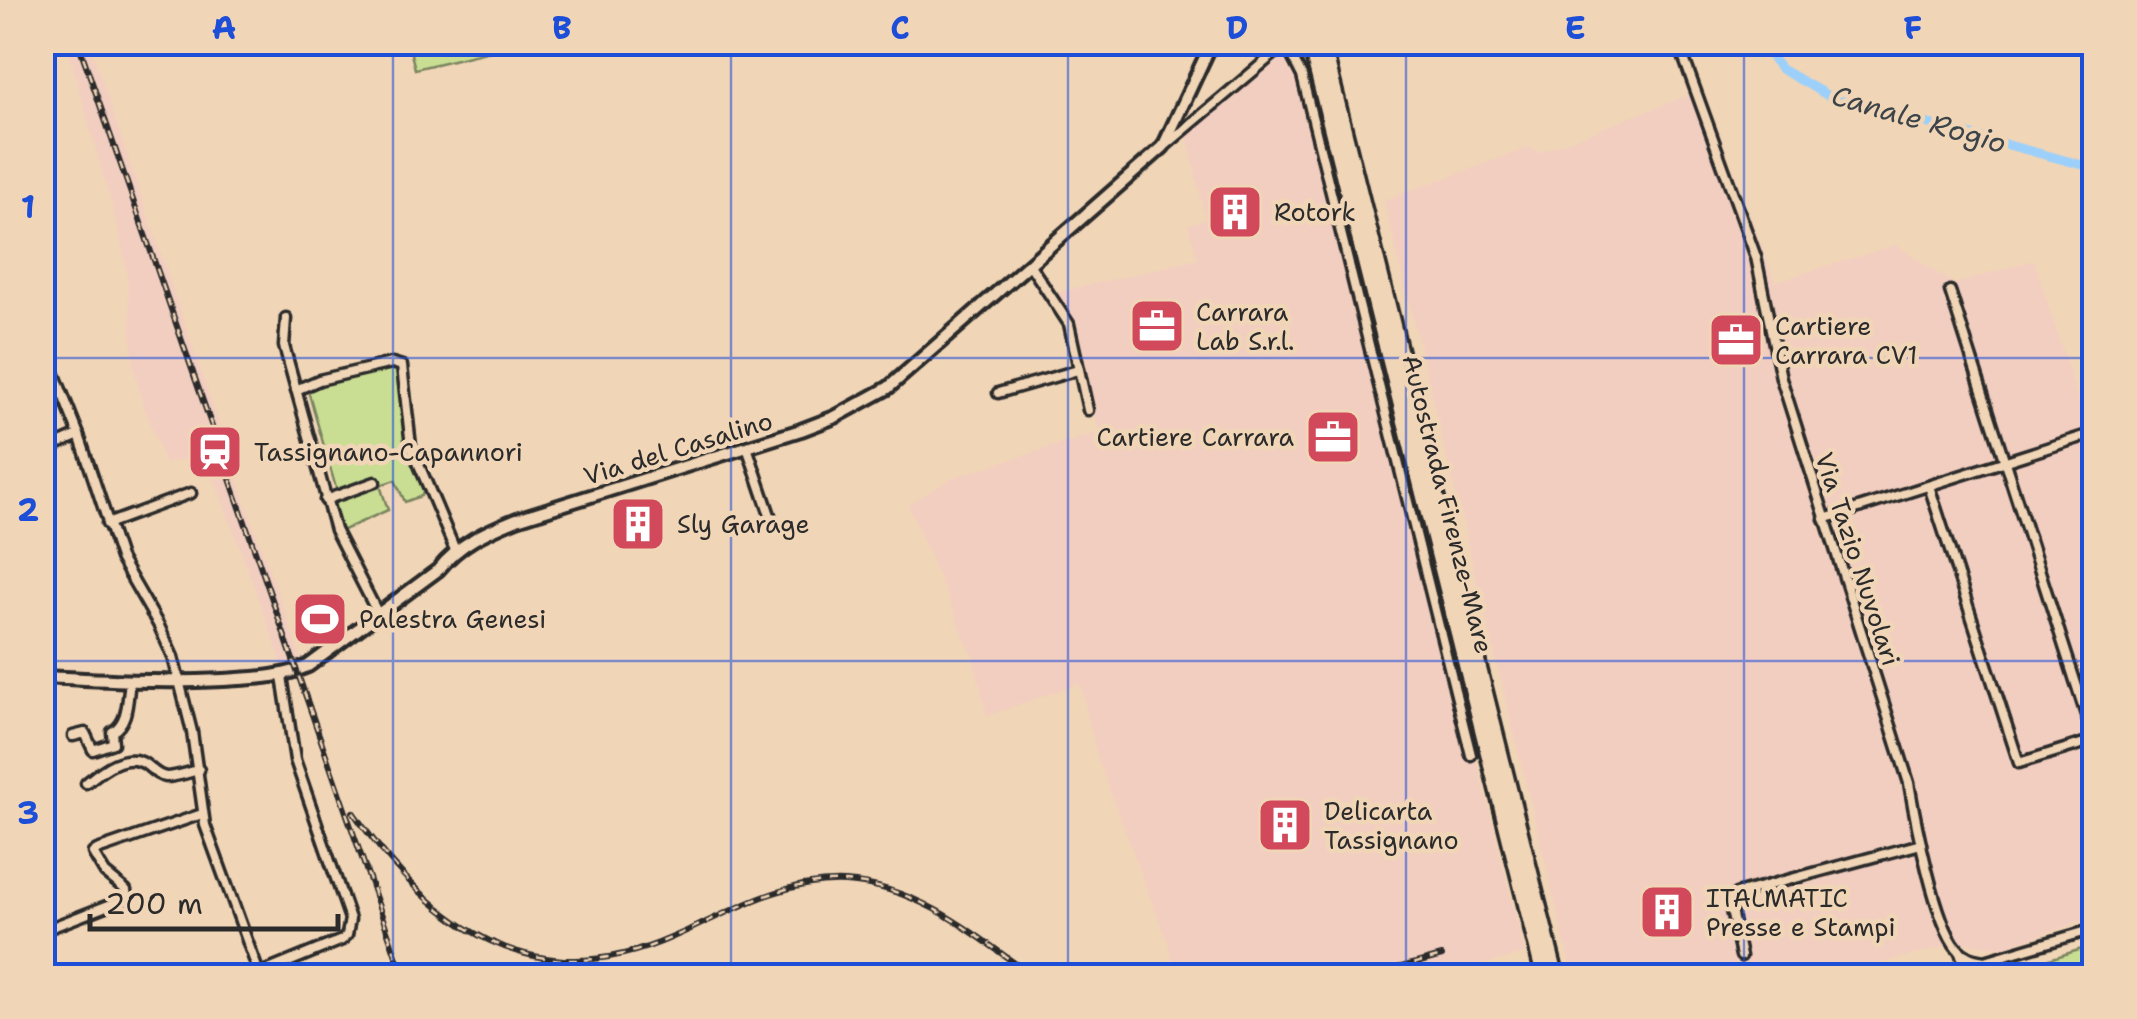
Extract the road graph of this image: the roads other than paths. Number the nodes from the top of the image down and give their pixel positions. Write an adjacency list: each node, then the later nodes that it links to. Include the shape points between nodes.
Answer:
1 (1212, 42): 6 (street, Via del Casalino)
2 (1310, 42): 46 (highway, Autostrada Firenze-Mare)
3 (1322, 42): 47 (highway, Autostrada Firenze-Mare)
4 (1678, 42): 25 (street, Via Tazio Nuvolari, via 1756,257 1781,378)
5 (1287, 44): 6 (street); 34 (street, via 1302,76)
6 (1163, 148): 7 (street, Via del Casalino)
7 (1030, 265): 11 (street, via 1067,319); 17 (street, Via del Casalino, via 888,388 835,417)
8 (1950, 291): 19 (street)
9 (286, 318): 12 (street, via 284,346)
10 (42, 342): 16 (street)
11 (1078, 370): 13 (street); 14 (street)
12 (296, 390): 23 (street); 27 (street, via 392,363 402,366 411,446)
13 (998, 393)
14 (1088, 410)
15 (2094, 433): 19 (street)
16 (79, 435): 18 (street); 26 (street)
17 (747, 447): 24 (street); 27 (street, Via del Casalino, via 516,519)
18 (42, 452)
19 (2005, 462): 21 (street); 21 (street, via 2094,740 2019,763)
20 (375, 482): 23 (street)
21 (1929, 486): 25 (street)
22 (190, 493): 26 (street)
23 (326, 500): 28 (street)
24 (771, 518)
25 (1824, 519): 38 (street, Via Tazio Nuvolari, via 1909,783)
26 (108, 524): 32 (street, via 128,576 160,626)
27 (454, 550): 28 (street, Via del Casalino, via 438,570)
28 (377, 612): 29 (street, Via del Casalino, via 308,666)
29 (282, 676): 32 (street, Via del Casalino); 44 (street, via 295,760 350,919 342,940)
30 (42, 677): 31 (street, Via del Casalino)
31 (130, 682): 32 (street, Via del Casalino); 33 (street, via 113,743 92,750 84,734)
32 (180, 682): 35 (street)
33 (73, 736)
34 (1471, 755)
35 (199, 770): 36 (street, via 166,777 140,760 126,760); 37 (street)
36 (86, 784)
37 (202, 814): 40 (street, via 96,850 99,866 127,898); 44 (street)
38 (1921, 844): 41 (street, Via Tazio Nuvolari); 42 (street, via 1736,894 1730,906)
39 (2094, 929): 41 (street, via 1993,960)
40 (42, 931)
41 (1960, 952): 48 (street, Via Tazio Nuvolari)
42 (1740, 956)
43 (42, 962): 45 (street)
44 (260, 975)
45 (48, 976)
46 (1544, 976)
47 (1556, 976)
48 (1968, 976)

